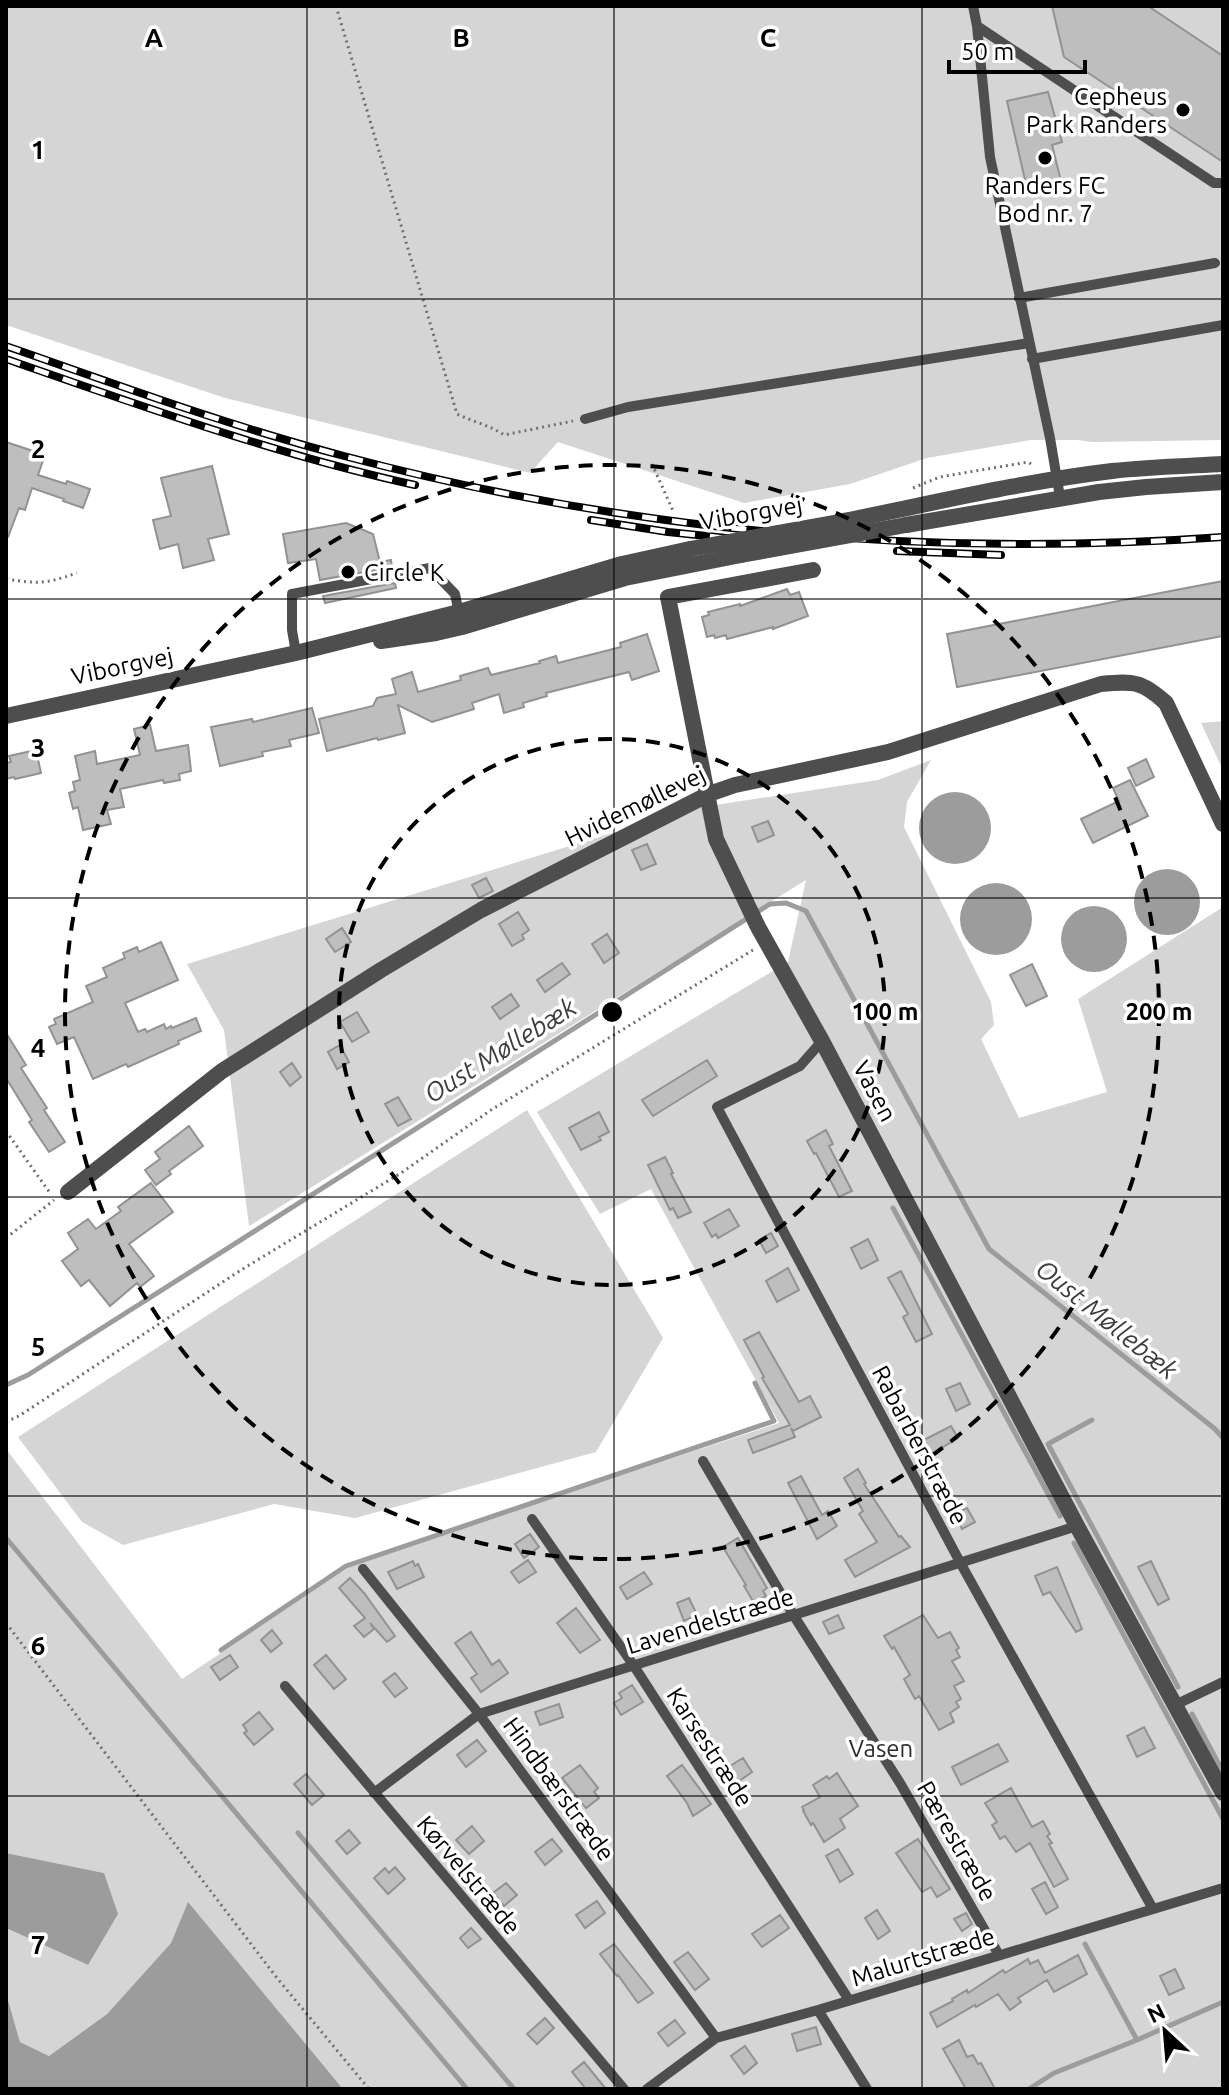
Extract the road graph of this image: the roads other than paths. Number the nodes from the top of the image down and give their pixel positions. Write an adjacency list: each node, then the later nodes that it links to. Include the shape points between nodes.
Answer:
1 (973, 6): 2 (lane)
2 (977, 26): 3 (lane, via 1214,183); 5 (lane, via 990,157)
3 (1223, 183)
4 (1215, 263): 5 (lane)
5 (1019, 298): 7 (lane)
6 (1223, 325): 8 (lane)
7 (1029, 343): 8 (lane); 9 (lane, via 628,407)
8 (1032, 359): 11 (lane)
9 (585, 419)
10 (1223, 464): 11 (street, Viborgvej)
11 (1057, 479): 13 (lane); 14 (street, Viborgvej, bridge, via 690,549)
12 (1223, 482): 13 (street, Viborgvej)
13 (1060, 497): 14 (street, Viborgvej, bridge, via 741,555)
14 (661, 562): 16 (street, Vasen); 17 (street, Viborgvej, via 571,578)
15 (813, 570): 16 (street)
16 (668, 597): 20 (street, Vasen)
17 (461, 620): 18 (street, Viborgvej); 18 (lane, via 455,594 430,568 292,594)
18 (296, 653): 19 (street, Viborgvej)
19 (6, 716)
20 (709, 794): 21 (street, Hvidemøllevej, via 888,752 1101,684 1129,681 1151,689 1166,703); 22 (street, Vasen, via 716,839); 23 (street, Hvidemøllevej, via 481,910 381,970 222,1071)
21 (1223, 824)
22 (822, 1041): 26 (street, Vasen); 27 (lane, Rabarberstræde, via 800,1066 717,1107)
23 (68, 1192)
24 (703, 1461): 29 (lane, Pærestræde)
25 (532, 1519): 30 (lane, Karsestræde)
26 (1077, 1526): 27 (lane, Lavendelstræde); 33 (street, Vasen)
27 (961, 1564): 29 (lane, Lavendelstræde); 38 (lane, Rabarberstræde)
28 (363, 1569): 34 (lane, Hindbærstræde)
29 (794, 1616): 30 (lane, Lavendelstræde); 39 (lane, Pærestræde, via 900,1783)
30 (634, 1666): 34 (lane, Lavendelstræde); 40 (lane, Karsestræde)
31 (1223, 1682): 33 (lane)
32 (285, 1686): 35 (lane, Kørvelstræde)
33 (1175, 1705): 36 (street, Vasen)
34 (479, 1714): 35 (lane, Lavendelstræde); 42 (lane, Hindbærstræde)
35 (374, 1793): 43 (lane, Kørvelstræde)
36 (1223, 1793)
37 (1223, 1888): 38 (lane, Malurtstræde)
38 (1153, 1909): 39 (lane, Malurtstræde)
39 (999, 1955): 40 (lane, Malurtstræde)
40 (849, 2000): 41 (lane, Malurtstræde)
41 (818, 2010): 42 (lane, Malurtstræde); 45 (lane)
42 (716, 2038): 44 (lane, Malurtstræde)
43 (624, 2089)
44 (647, 2089)
45 (867, 2089)

